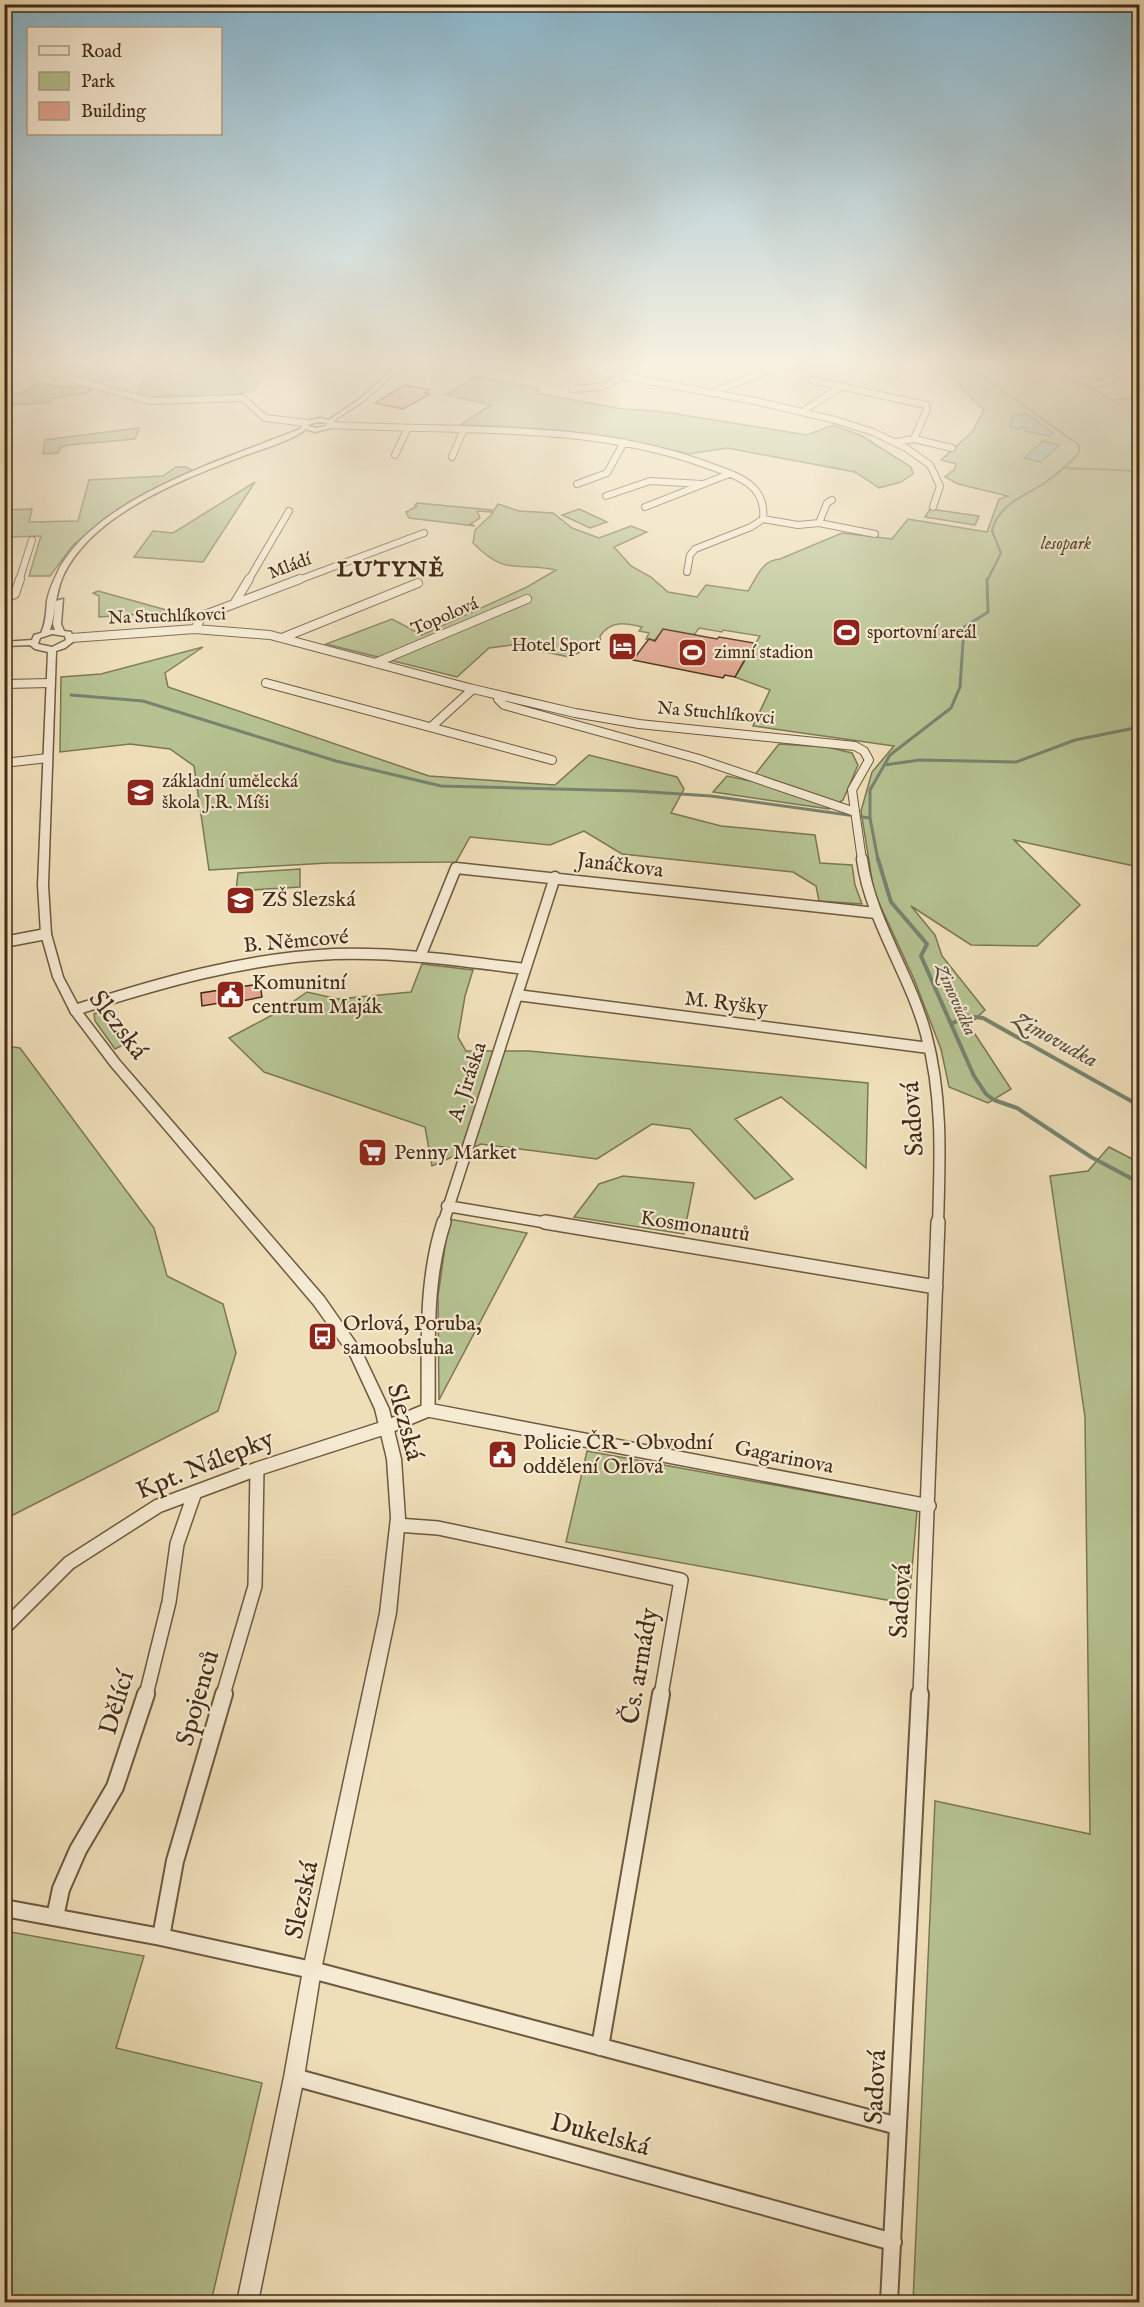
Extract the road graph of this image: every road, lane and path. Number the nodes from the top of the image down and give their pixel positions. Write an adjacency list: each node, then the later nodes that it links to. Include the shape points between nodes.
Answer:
1 (199, 473): 26 (street, via 126,509 80,547 59,576)
2 (211, 473): 25 (street, via 145,503 88,546 66,578 58,610)
3 (607, 473): 7 (street)
4 (725, 473): 6 (street)
5 (934, 473): 12 (street, via 940,486)
6 (729, 474): 8 (street); 14 (street, via 760,494 765,509)
7 (577, 484)
8 (702, 484): 9 (street, via 650,481); 11 (street)
9 (606, 496)
10 (832, 500): 15 (street)
11 (645, 507)
12 (933, 507)
13 (289, 512): 23 (street)
14 (763, 519): 15 (street, via 798,525); 19 (street, via 695,549)
15 (819, 523): 17 (street)
16 (424, 533): 23 (street, Mládí)
17 (875, 534)
18 (32, 540): 21 (street, via 15,594)
19 (687, 572)
20 (418, 583): 28 (street)
21 (4, 598)
22 (526, 599): 32 (street, Topolová)
23 (234, 604): 24 (street, Mládí, via 202,616)
24 (195, 628): 27 (street, Na Stuchlíkovci); 28 (street, Na Stuchlíkovci)
25 (60, 632): 26 (street); 27 (street)
26 (45, 633): 29 (street)
27 (71, 638): 31 (street, via 67,644)
28 (282, 638): 32 (street, Na Stuchlíkovci)
29 (33, 642): 30 (street); 31 (street, via 36,647)
30 (4, 644)
31 (52, 649): 33 (street, Slezská)
32 (375, 663): 36 (street, Na Stuchlíkovci)
33 (51, 683): 35 (street); 39 (street, Slezská)
34 (266, 683): 38 (street)
35 (4, 684)
36 (473, 689): 37 (street, Na Stuchlíkovci); 38 (street)
37 (498, 695): 42 (street, Na Stuchlíkovci, via 504,705 699,759); 42 (street, Na Stuchlíkovci, via 639,724 859,747 866,750 869,760 852,790)
38 (431, 728): 40 (street)
39 (48, 758): 41 (street); 45 (street, Slezská, via 43,885)
40 (552, 760)
41 (4, 763)
42 (855, 812): 44 (street, Na Stuchlíkovci, via 865,884)
43 (555, 877): 44 (street, Janáčkova); 47 (street, Janáčkova, via 456,868); 48 (street, A. Jiráska)
44 (876, 913): 51 (street, Sadová, via 905,976)
45 (46, 934): 46 (street); 50 (street, Slezská, via 58,977)
46 (4, 942)
47 (420, 957): 48 (street, B. Němcové); 50 (street, B. Němcové, via 307,956 237,965 144,987)
48 (525, 969): 49 (street, A. Jiráska)
49 (517, 995): 51 (street, M. Ryšky); 52 (street, A. Jiráska)
50 (75, 1010): 55 (street, Slezská, via 115,1063 331,1318 369,1378)
51 (929, 1048): 53 (street, Sadová, via 941,1142)
52 (447, 1206): 53 (street, Kosmonautů); 54 (street, A. Jiráska, via 430,1281)
53 (936, 1287): 58 (street, Sadová)
54 (428, 1410): 55 (street); 58 (street, Gagarinova)
55 (387, 1427): 56 (street, Kpt. Nálepky); 59 (street, Slezská)
56 (257, 1469): 57 (street, Kpt. Nálepky); 63 (street, Spojenců, via 255,1586 175,1861)
57 (195, 1492): 60 (street, Kpt. Nálepky, via 158,1506 69,1563); 62 (street, Dělící, via 177,1544 170,1602 142,1709 115,1787 78,1850 61,1889)
58 (929, 1506): 67 (street, Sadová)
59 (397, 1525): 64 (street, Slezská, via 388,1613); 65 (street, Čs. armády, via 438,1528 681,1580)
60 (4, 1628)
61 (4, 1908): 62 (street)
62 (55, 1917): 63 (street)
63 (162, 1936): 64 (street)
64 (312, 1970): 65 (street); 66 (street, Slezská)
65 (600, 2047): 67 (street)
66 (294, 2077): 68 (street, Dukelská); 69 (street, Slezská)
67 (898, 2126): 68 (street, Sadová)
68 (893, 2242): 70 (street, Sadová)
69 (249, 2302)
70 (889, 2302)

